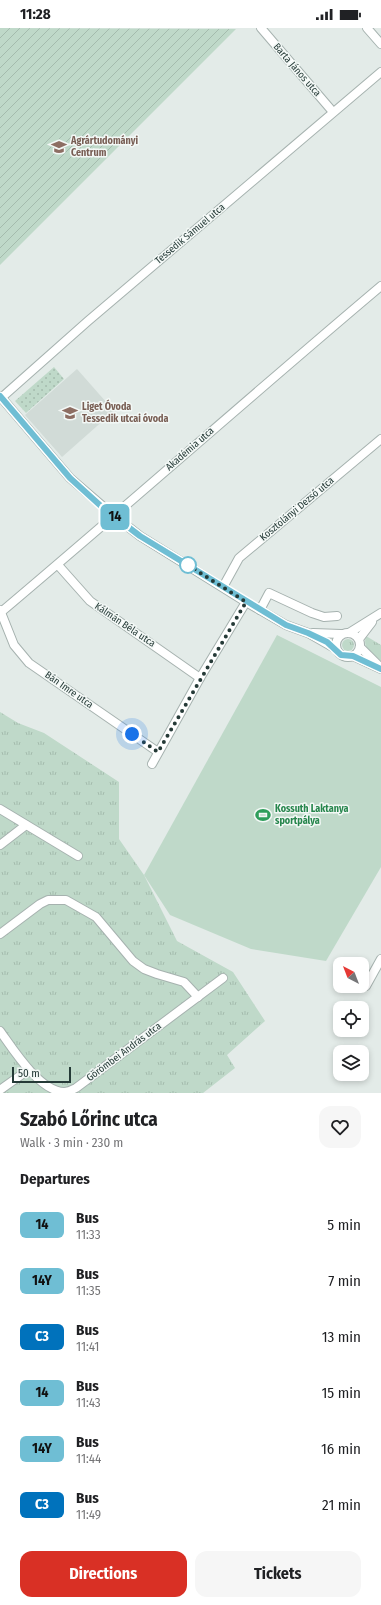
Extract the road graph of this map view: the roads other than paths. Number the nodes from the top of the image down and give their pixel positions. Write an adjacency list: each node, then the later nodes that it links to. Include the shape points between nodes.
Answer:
1 (261, 28): 5 (street, Barta János utca)
2 (367, 28): 3 (street)
3 (381, 44)
4 (381, 72): 5 (street, Tessedik Sámuel utca)
5 (334, 112): 7 (street, Tessedik Sámuel utca)
6 (381, 286): 9 (street, Akadémia utca)
7 (0, 398): 9 (street, via 70,478)
8 (381, 439): 11 (street, Kosztolányi Dezső utca, via 239,558)
9 (112, 515): 10 (street, Akadémia utca); 11 (street, via 140,536)
10 (58, 565): 14 (street, Akadémia utca); 23 (street, Kálmán Béla utca, via 90,601)
11 (224, 587): 12 (street)
12 (246, 602): 13 (street); 23 (street)
13 (260, 610): 16 (street, via 270,593 312,613 324,617); 17 (street, via 286,625)
14 (0, 612): 24 (street, Bán Imre utca, via 14,645 29,663)
15 (378, 615): 18 (street); 19 (street)
16 (337, 616)
17 (308, 633): 18 (street); 20 (street)
18 (345, 633): 19 (street); 20 (street, via 336,641)
19 (359, 643): 21 (street); 22 (street)
20 (336, 649): 21 (street, via 341,655)
21 (353, 656): 22 (street)
22 (381, 669)
23 (200, 678): 24 (street)
24 (158, 752): 25 (street)
25 (152, 764)
26 (0, 809): 27 (street)
27 (26, 825): 28 (street); 29 (street)
28 (0, 845)
29 (78, 856)
30 (0, 934): 34 (street, via 40,904 48,900 66,900 96,917 144,969 184,982)
31 (381, 958): 33 (street)
32 (223, 978): 34 (street, Görömbei András utca)
33 (369, 980)
34 (198, 997): 36 (street, Görömbei András utca, via 76,1088 66,1092 54,1090)
35 (0, 1031): 36 (street, Görömbei András utca)
36 (28, 1070): 37 (street)
37 (0, 1090)

